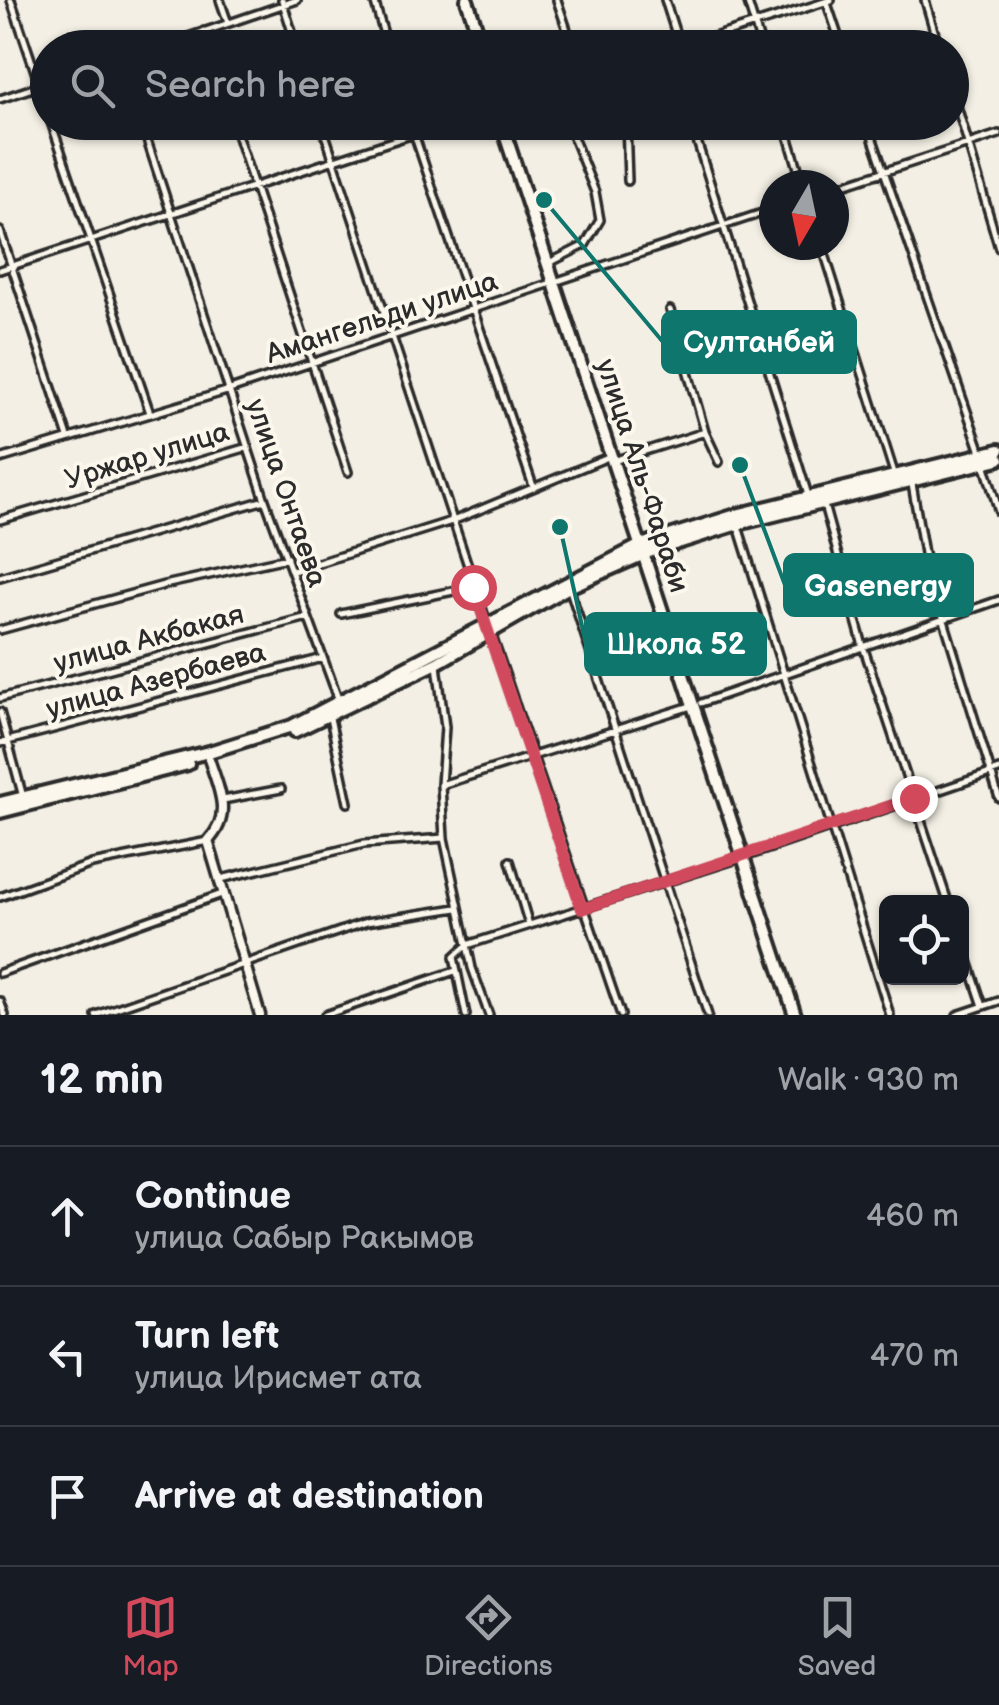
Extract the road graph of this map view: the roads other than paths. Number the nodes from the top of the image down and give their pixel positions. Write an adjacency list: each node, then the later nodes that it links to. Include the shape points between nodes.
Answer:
1 (10, 0): 24 (street)
2 (220, 0): 12 (street)
3 (297, 0): 11 (street)
4 (374, 0): 16 (street)
5 (463, 0): 17 (main road)
6 (557, 0): 18 (street)
7 (665, 0): 19 (street)
8 (747, 0): 13 (street)
9 (925, 0): 23 (street)
10 (829, 1): 13 (street); 22 (street)
11 (283, 2): 12 (street); 15 (street)
12 (228, 23): 14 (street)
13 (754, 23): 20 (street); 21 (street)
14 (209, 30)
15 (292, 30)
16 (383, 30)
17 (473, 30)
18 (566, 30)
19 (675, 30)
20 (732, 30)
21 (756, 30)
22 (837, 30)
23 (934, 30)
24 (30, 57)
25 (30, 89): 26 (street)
26 (0, 99)
27 (999, 134): 42 (street)
28 (58, 140): 53 (street)
29 (147, 140): 49 (street, улица Онтаева)
30 (240, 140): 48 (street)
31 (326, 140): 43 (street)
32 (391, 140): 43 (street)
33 (415, 140): 60 (street)
34 (510, 140): 59 (main road, улица Аль-Фараби)
35 (511, 140): 55 (main road, улица Аль-Фараби)
36 (574, 140): 55 (street, via 600,220 585,244)
37 (627, 140): 46 (street)
38 (696, 140): 51 (street)
39 (789, 140): 44 (street)
40 (874, 140): 45 (street)
41 (966, 140): 42 (street)
42 (968, 146): 45 (street); 54 (street)
43 (332, 159): 48 (street); 62 (street)
44 (798, 170)
45 (884, 171): 47 (street); 72 (street)
46 (628, 181)
47 (849, 183)
48 (254, 186): 49 (street); 63 (street)
49 (173, 212): 53 (street); 64 (street, улица Онтаева)
50 (759, 213): 51 (street, Амангельди улица)
51 (722, 226): 59 (street, Амангельди улица); 79 (street)
52 (0, 231): 57 (street)
53 (90, 241): 57 (street); 65 (street)
54 (999, 248)
55 (554, 260): 59 (main road, улица Аль-Фараби)
56 (827, 260): 76 (street)
57 (12, 267): 58 (street); 67 (street)
58 (0, 270)
59 (557, 283): 60 (street, Амангельди улица); 71 (main road, улица Аль-Фараби)
60 (474, 306): 62 (street, Амангельди улица); 78 (street)
61 (670, 310): 66 (street)
62 (390, 336): 63 (street, Амангельди улица); 84 (street)
63 (314, 362): 64 (street, Амангельди улица); 75 (street)
64 (230, 390): 65 (street, Амангельди улица); 68 (street, улица Онтаева)
65 (150, 413): 67 (street, Амангельди улица)
66 (705, 432): 71 (street); 74 (street)
67 (68, 437): 70 (street, Амангельди улица)
68 (248, 447): 80 (street, улица Онтаева); 83 (street, Уржар улица)
69 (999, 450): 72 (main road)
70 (0, 459)
71 (615, 459): 78 (street); 86 (main road, улица Аль-Фараби)
72 (983, 459): 73 (main road); 76 (main road); 77 (main road); 82 (street)
73 (999, 459)
74 (718, 462)
75 (348, 472)
76 (896, 479): 79 (main road)
77 (912, 483): 81 (main road); 95 (street)
78 (532, 486): 84 (street)
79 (809, 498): 86 (main road)
80 (265, 500): 87 (street, улица Онтаева); 89 (street)
81 (824, 505): 85 (main road); 98 (street)
82 (999, 512)
83 (0, 520)
84 (454, 520): 88 (street); 90 (street)
85 (738, 524): 86 (main road); 101 (street)
86 (645, 548): 91 (main road); 96 (main road); 104 (main road, улица Аль-Фараби)
87 (287, 558): 88 (street, улица Онтаева); 97 (street)
88 (293, 572): 94 (street, улица Онтаева)
89 (0, 578)
90 (473, 587): 93 (street); 96 (street)
91 (568, 587): 96 (main road); 107 (street)
92 (999, 600): 95 (street)
93 (341, 614)
94 (308, 618): 99 (street, улица Онтаева); 102 (street, улица Акбакая)
95 (944, 621): 98 (street); 112 (street)
96 (489, 628): 100 (main road); 103 (main road); 109 (street)
97 (0, 630)
98 (862, 646): 101 (street); 115 (street)
99 (322, 658): 103 (street, улица Онтаева); 108 (street, улица Азербаева)
100 (437, 663): 106 (main road); 113 (street, via 445,727)
101 (784, 673): 104 (street); 122 (street)
102 (0, 698)
103 (340, 704): 118 (main road, via 248,741)
104 (697, 704): 107 (street); 125 (main road, улица Аль-Фараби)
105 (0, 712): 108 (street)
106 (330, 718): 110 (main road); 120 (street)
107 (616, 727): 109 (street); 128 (street)
108 (4, 742): 118 (street)
109 (531, 754): 113 (street); 133 (street)
110 (209, 759): 117 (street); 118 (main road)
111 (999, 770): 112 (street)
112 (991, 773): 115 (street); 116 (street)
113 (441, 785): 123 (street)
114 (281, 790): 117 (street)
115 (914, 798): 122 (street); 130 (street)
116 (999, 798)
117 (223, 800): 124 (street, via 220,829)
118 (24, 801): 119 (main road); 121 (main road)
119 (0, 803)
120 (348, 803)
121 (0, 812)
122 (830, 826): 125 (street); 152 (street)
123 (444, 838): 127 (street, via 364,844); 132 (street)
124 (208, 841): 127 (street); 131 (street, via 92,864)
125 (747, 856): 128 (street); 151 (main road, улица Аль-Фараби)
126 (510, 861): 134 (street)
127 (217, 880): 129 (street)
128 (663, 882): 133 (street); 150 (street)
129 (222, 894): 137 (street); 139 (street)
130 (946, 895)
131 (0, 897)
132 (457, 908): 135 (street); 137 (street, via 366,922)
133 (582, 909): 134 (street); 149 (street)
134 (528, 925): 135 (street)
135 (467, 944): 138 (street, via 454,958); 148 (street)
136 (969, 965): 142 (street)
137 (245, 967): 144 (street); 145 (street)
138 (456, 970): 146 (street); 147 (street)
139 (0, 973)
140 (999, 1001): 142 (street)
141 (0, 1002): 143 (street)
142 (982, 1006): 153 (street)
143 (5, 1015)
144 (96, 1015)
145 (260, 1015)
146 (325, 1015)
147 (466, 1015)
148 (488, 1015)
149 (621, 1015)
150 (708, 1015)
151 (798, 1015)
152 (890, 1015)
153 (957, 1015)

